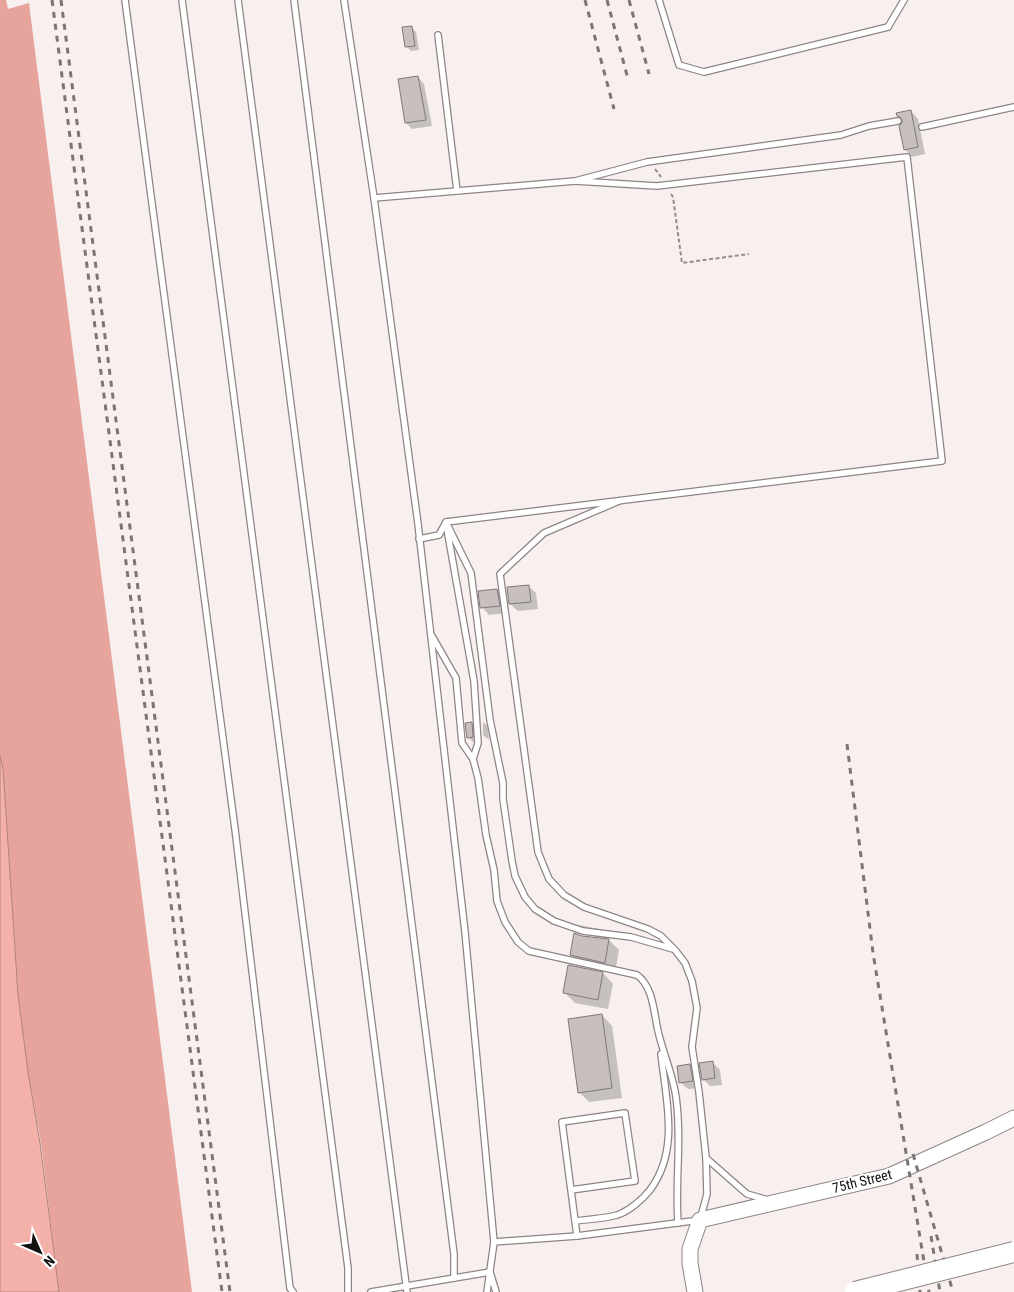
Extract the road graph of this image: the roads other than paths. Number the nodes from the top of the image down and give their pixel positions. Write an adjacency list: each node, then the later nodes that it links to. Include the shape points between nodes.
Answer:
1 (125, 0): 35 (lane)
2 (182, 0): 36 (lane, via 348,1268)
3 (238, 0): 34 (lane)
4 (294, 0): 33 (lane, via 454,1254)
5 (344, 0): 14 (lane)
6 (659, 0): 7 (lane, via 678,65 704,72 888,27)
7 (904, 0)
8 (438, 35): 13 (lane)
9 (1014, 107): 11 (lane)
10 (898, 121): 12 (lane, via 840,135 647,162)
11 (922, 127)
12 (575, 181): 13 (lane); 15 (lane, via 657,186 907,156 942,461)
13 (457, 191): 14 (lane)
14 (374, 198): 17 (lane)
15 (619, 501): 16 (lane); 20 (lane, via 544,533 500,574 538,852 549,879 564,895 584,907 648,929)
16 (446, 522): 17 (lane, via 439,535); 19 (lane, via 474,681 478,743); 20 (lane, via 471,572 512,861 515,876 526,897 535,909 554,921 583,931 631,937)
17 (420, 539): 18 (lane)
18 (430, 633): 19 (lane, via 456,678 462,743); 30 (lane, via 465,932)
19 (473, 758): 21 (lane, via 497,901 518,942 529,951 643,979 650,993)
20 (675, 950): 23 (lane, via 685,963 692,981 696,1008 692,1047)
21 (660, 1038): 27 (lane, via 670,1135 658,1179 643,1198 624,1212); 28 (lane, via 676,1096 680,1142 676,1196)
22 (1014, 1118): 25 (street, 75th Street, via 889,1176)
23 (706, 1158): 25 (lane, via 747,1194); 26 (lane, via 707,1194)
24 (571, 1190): 24 (lane, via 562,1122 626,1113 635,1181); 27 (lane)
25 (775, 1202): 26 (street, 75th Street)
26 (700, 1220): 28 (lane); 40 (street, via 690,1249)
27 (575, 1221): 29 (lane)
28 (678, 1223): 29 (lane)
29 (577, 1236): 30 (lane)
30 (494, 1242): 32 (lane)
31 (1014, 1252): 41 (highway, bridge)
32 (490, 1272): 33 (lane); 38 (lane); 39 (lane)
33 (454, 1278): 34 (lane)
34 (406, 1289): 37 (lane)
35 (293, 1292)
36 (348, 1292)
37 (371, 1292)
38 (487, 1292)
39 (496, 1292)
40 (695, 1292)
41 (855, 1292)

